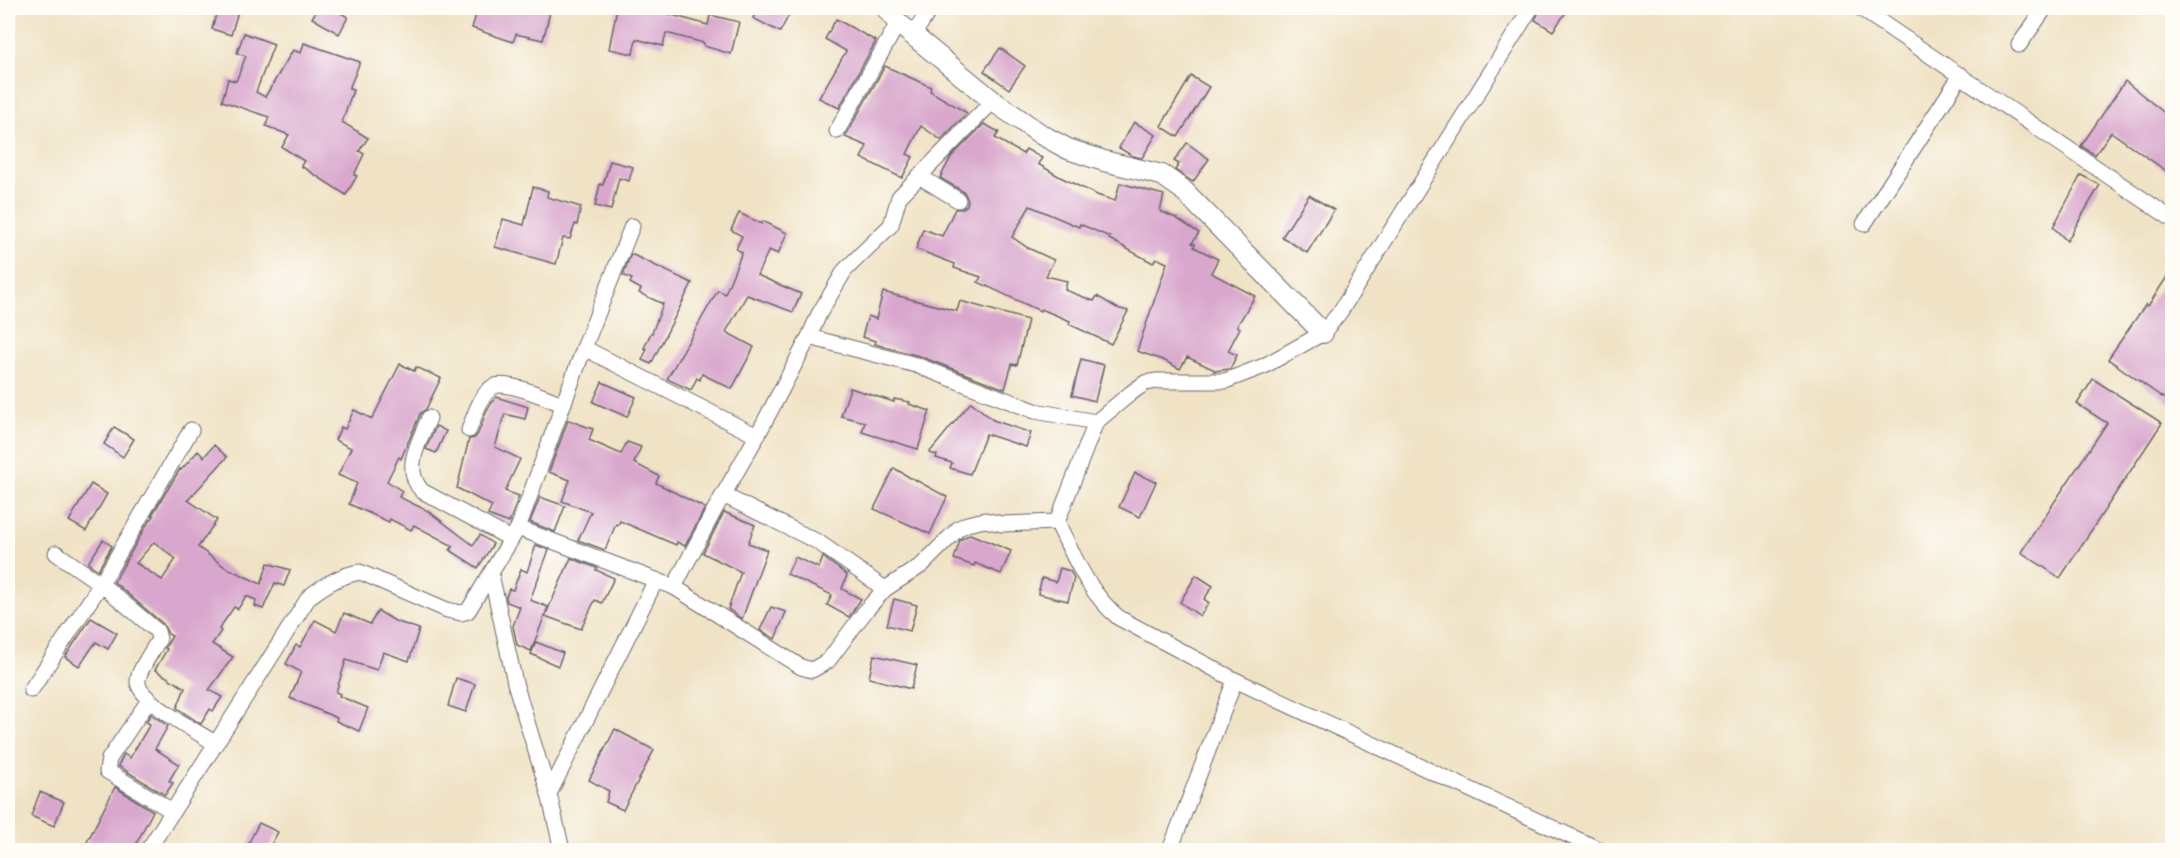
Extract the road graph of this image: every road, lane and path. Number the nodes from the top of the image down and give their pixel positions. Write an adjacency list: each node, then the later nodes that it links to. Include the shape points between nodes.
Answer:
1 (931, 8): 5 (street)
2 (1532, 8): 15 (street)
3 (1860, 8): 7 (street)
4 (2045, 8): 6 (street)
5 (899, 22): 8 (street); 9 (street)
6 (2019, 45)
7 (1961, 75): 12 (street); 13 (street)
8 (993, 101): 10 (street); 15 (street, via 1068,149 1162,175 1182,189)
9 (837, 131)
10 (919, 176): 11 (street); 16 (street, via 899,196 891,225 844,270)
11 (958, 200)
12 (2172, 219)
13 (1864, 225)
14 (632, 226): 17 (street)
15 (1323, 333): 20 (street, via 1264,366 1225,381 1145,383)
16 (808, 337): 20 (street, via 916,365 1035,411); 23 (street)
17 (584, 348): 18 (street); 23 (street)
18 (563, 404): 22 (street, via 522,389 495,386 476,411); 26 (street)
19 (429, 418): 26 (street, via 413,461 416,484 422,491)
20 (1096, 422): 25 (street)
21 (191, 430): 30 (street)
22 (469, 430)
23 (757, 436): 24 (street)
24 (723, 495): 31 (street); 32 (street, via 818,542)
25 (1057, 522): 32 (street, via 1002,524 985,520 967,524 950,535 922,565); 33 (street, via 1090,586 1119,618)
26 (514, 533): 28 (street); 29 (street)
27 (56, 553): 30 (street)
28 (490, 574): 36 (street, via 468,611 461,613 360,572 322,587 309,597); 37 (street, via 515,682)
29 (656, 580): 31 (street); 37 (street)
30 (101, 584): 34 (street); 35 (street, via 159,634 138,679)
31 (674, 587): 32 (street, via 801,667 812,670 828,661)
32 (885, 589)
33 (1235, 680): 41 (street); 42 (street)
34 (31, 690)
35 (149, 700): 36 (street); 38 (street, via 109,759 107,771)
36 (214, 743): 38 (street)
37 (549, 794): 40 (street)
38 (172, 811): 39 (street)
39 (147, 850)
40 (562, 850)
41 (1170, 850)
42 (1600, 850)

